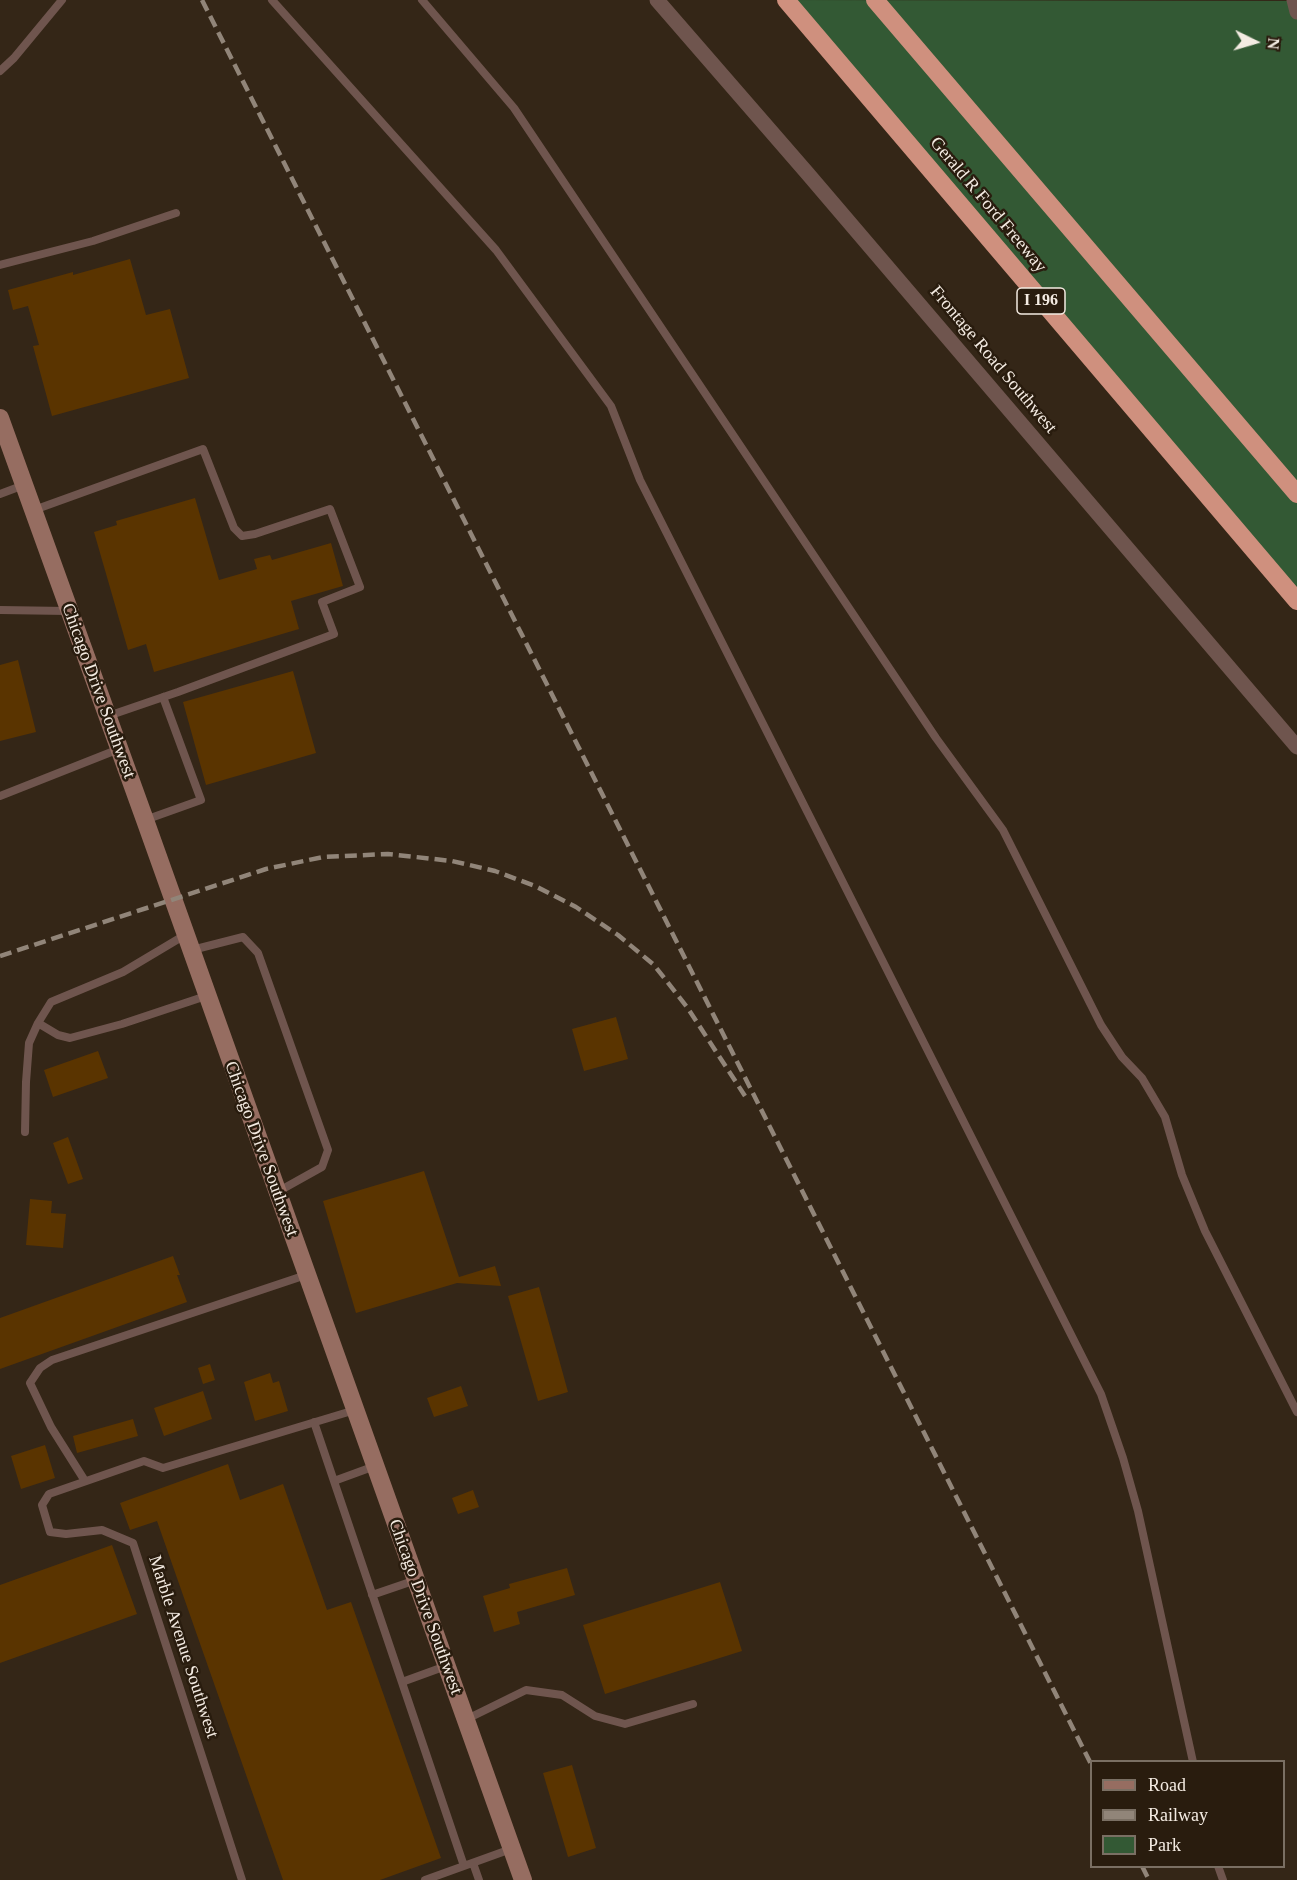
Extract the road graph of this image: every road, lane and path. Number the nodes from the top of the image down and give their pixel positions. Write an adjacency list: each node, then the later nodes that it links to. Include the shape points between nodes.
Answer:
1 (62, 0): 9 (lane)
2 (272, 0): 44 (lane, via 496,250 611,406 640,480 1101,1394 1138,1511)
3 (422, 0): 33 (lane, via 514,108 936,738 1003,830 1101,1025 1142,1078 1165,1117 1182,1175 1205,1231)
4 (657, 0): 22 (street, Frontage Road Southwest)
5 (786, 0): 17 (highway, Gerald R Ford Freeway / I 196)
6 (875, 0): 15 (highway)
7 (1294, 0): 8 (street)
8 (1297, 12)
9 (0, 71)
10 (176, 213): 11 (lane)
11 (0, 266)
12 (0, 418): 13 (main road, Chicago Drive Southwest)
13 (24, 485): 14 (lane); 16 (main road, Chicago Drive Southwest)
14 (0, 494)
15 (1297, 494)
16 (33, 511): 19 (main road, Chicago Drive Southwest); 20 (lane, via 203,449 234,528 242,536 330,509 360,586 322,602 334,634)
17 (1297, 601)
18 (0, 610): 19 (lane)
19 (69, 611): 21 (main road, Chicago Drive Southwest)
20 (163, 698): 21 (lane); 25 (lane, via 201,800)
21 (107, 717): 23 (main road, Chicago Drive Southwest)
22 (1297, 747)
23 (119, 749): 24 (lane); 25 (main road, Chicago Drive Southwest)
24 (0, 796)
25 (145, 820): 26 (main road, Chicago Drive Southwest)
26 (188, 943): 27 (main road, Chicago Drive Southwest); 28 (lane, via 51,1002); 30 (lane, via 243,937 258,953 328,1150 322,1167)
27 (207, 996): 28 (lane, via 70,1038); 30 (main road, Chicago Drive Southwest)
28 (38, 1023): 29 (lane, via 29,1043)
29 (25, 1132)
30 (277, 1192): 31 (main road, Chicago Drive Southwest)
31 (306, 1275): 32 (main road, Chicago Drive Southwest); 36 (lane, via 52,1360 40,1368 30,1383 51,1427)
32 (355, 1410): 34 (lane, Marble Avenue Southwest); 35 (main road, Chicago Drive Southwest)
33 (1297, 1412)
34 (314, 1422): 36 (lane, Marble Avenue Southwest, via 163,1468 144,1461); 37 (lane)
35 (375, 1466): 37 (lane); 38 (main road, Chicago Drive Southwest)
36 (85, 1481): 48 (lane, Marble Avenue Southwest, via 49,1494 42,1505 50,1532 102,1530 134,1543)
37 (334, 1481): 39 (lane)
38 (416, 1581): 39 (lane); 40 (main road, Chicago Drive Southwest)
39 (372, 1595): 41 (lane)
40 (446, 1666): 41 (lane); 43 (main road, Chicago Drive Southwest)
41 (402, 1682): 47 (lane)
42 (693, 1704): 43 (lane, via 625,1725 595,1716 562,1695 526,1690)
43 (465, 1720): 45 (main road, Chicago Drive Southwest)
44 (1193, 1760)
45 (512, 1849): 46 (lane); 51 (main road, Chicago Drive Southwest)
46 (473, 1863): 47 (lane); 50 (lane)
47 (464, 1866): 49 (lane)
48 (242, 1880)
49 (425, 1880)
50 (479, 1880)
51 (523, 1880)

